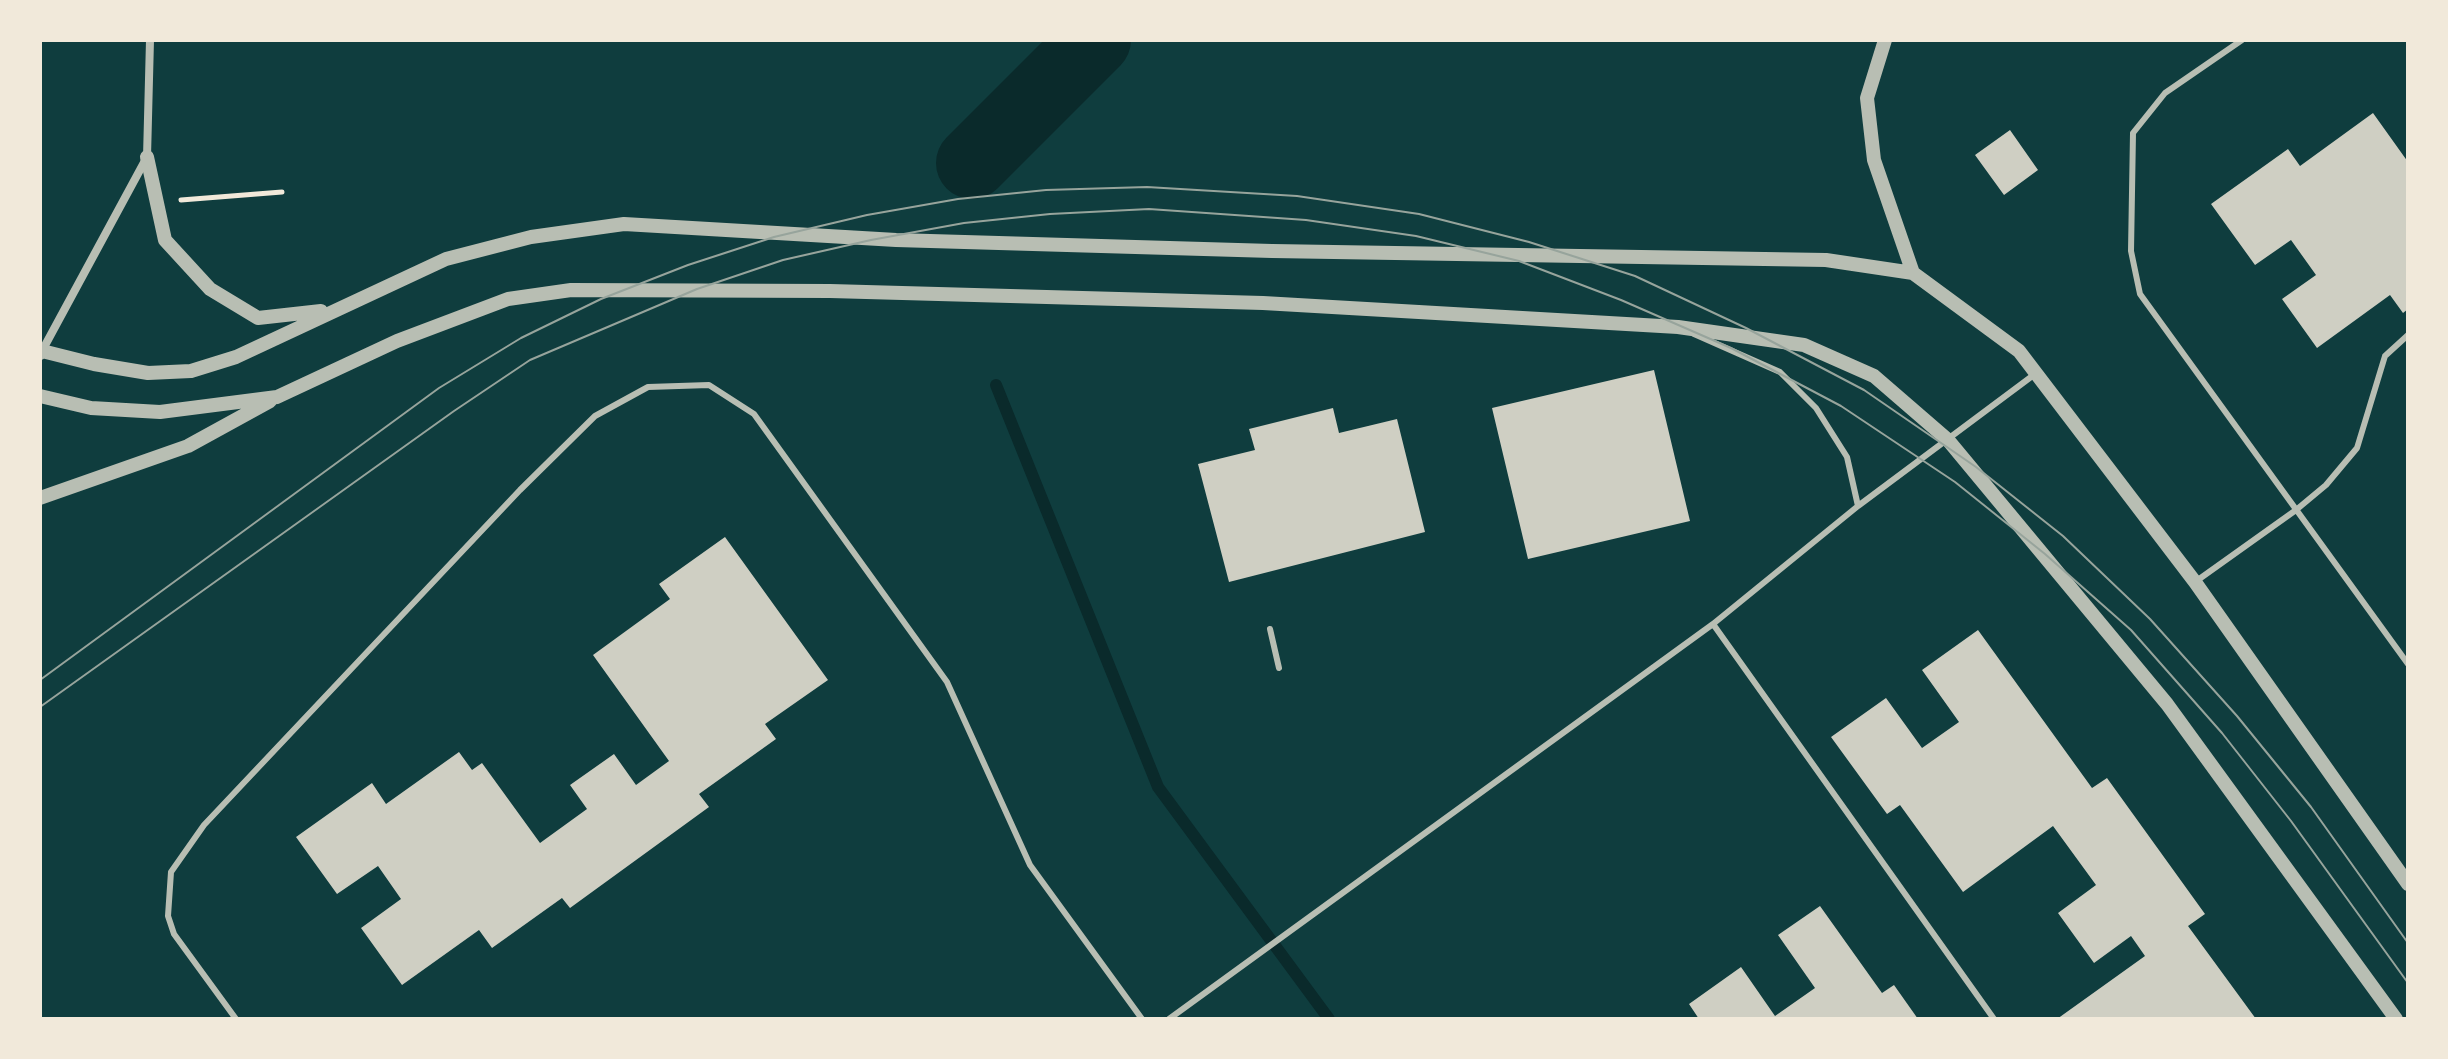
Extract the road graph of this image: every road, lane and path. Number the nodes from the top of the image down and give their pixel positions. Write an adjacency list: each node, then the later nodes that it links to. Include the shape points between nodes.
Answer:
1 (150, 40): 4 (street)
2 (1885, 40): 7 (street, via 1867,98 1874,160)
3 (2242, 40): 18 (lane, via 2165,93 2133,133 2131,251 2140,294)
4 (147, 157): 6 (street); 11 (street)
5 (282, 192): 6 (path)
6 (157, 202): 8 (street, via 165,240 210,289 258,318)
7 (1913, 273): 8 (street, via 1826,260 896,240 624,224 531,237 446,259); 12 (street, via 2019,351)
8 (334, 310): 11 (street, via 236,357 191,371 148,373)
9 (1678, 327): 14 (street, via 1263,303 571,290 508,299 397,341); 15 (street, via 1804,345 1874,376); 17 (lane, via 1780,372 1816,408 1847,457)
10 (2408, 335): 18 (lane, via 2385,356 2357,448)
11 (41, 352)
12 (2036, 373): 15 (lane); 19 (street)
13 (40, 396): 14 (street, via 91,408 160,412)
14 (277, 397): 16 (street, via 188,446)
15 (1948, 440): 17 (lane); 29 (street, via 2167,704)
16 (40, 498)
17 (1858, 506): 20 (lane)
18 (2296, 510): 19 (lane); 22 (lane)
19 (2195, 582): 24 (street)
20 (1713, 624): 27 (lane); 28 (lane)
21 (1270, 629): 23 (lane)
22 (2408, 664)
23 (1279, 668)
24 (2408, 884)
25 (236, 1019): 26 (lane, via 174,934 168,916 171,872 204,825 595,416 648,387 709,385 754,414 947,682 1030,865)
26 (1142, 1019)
27 (1169, 1019)
28 (1994, 1019)
29 (2396, 1019)

